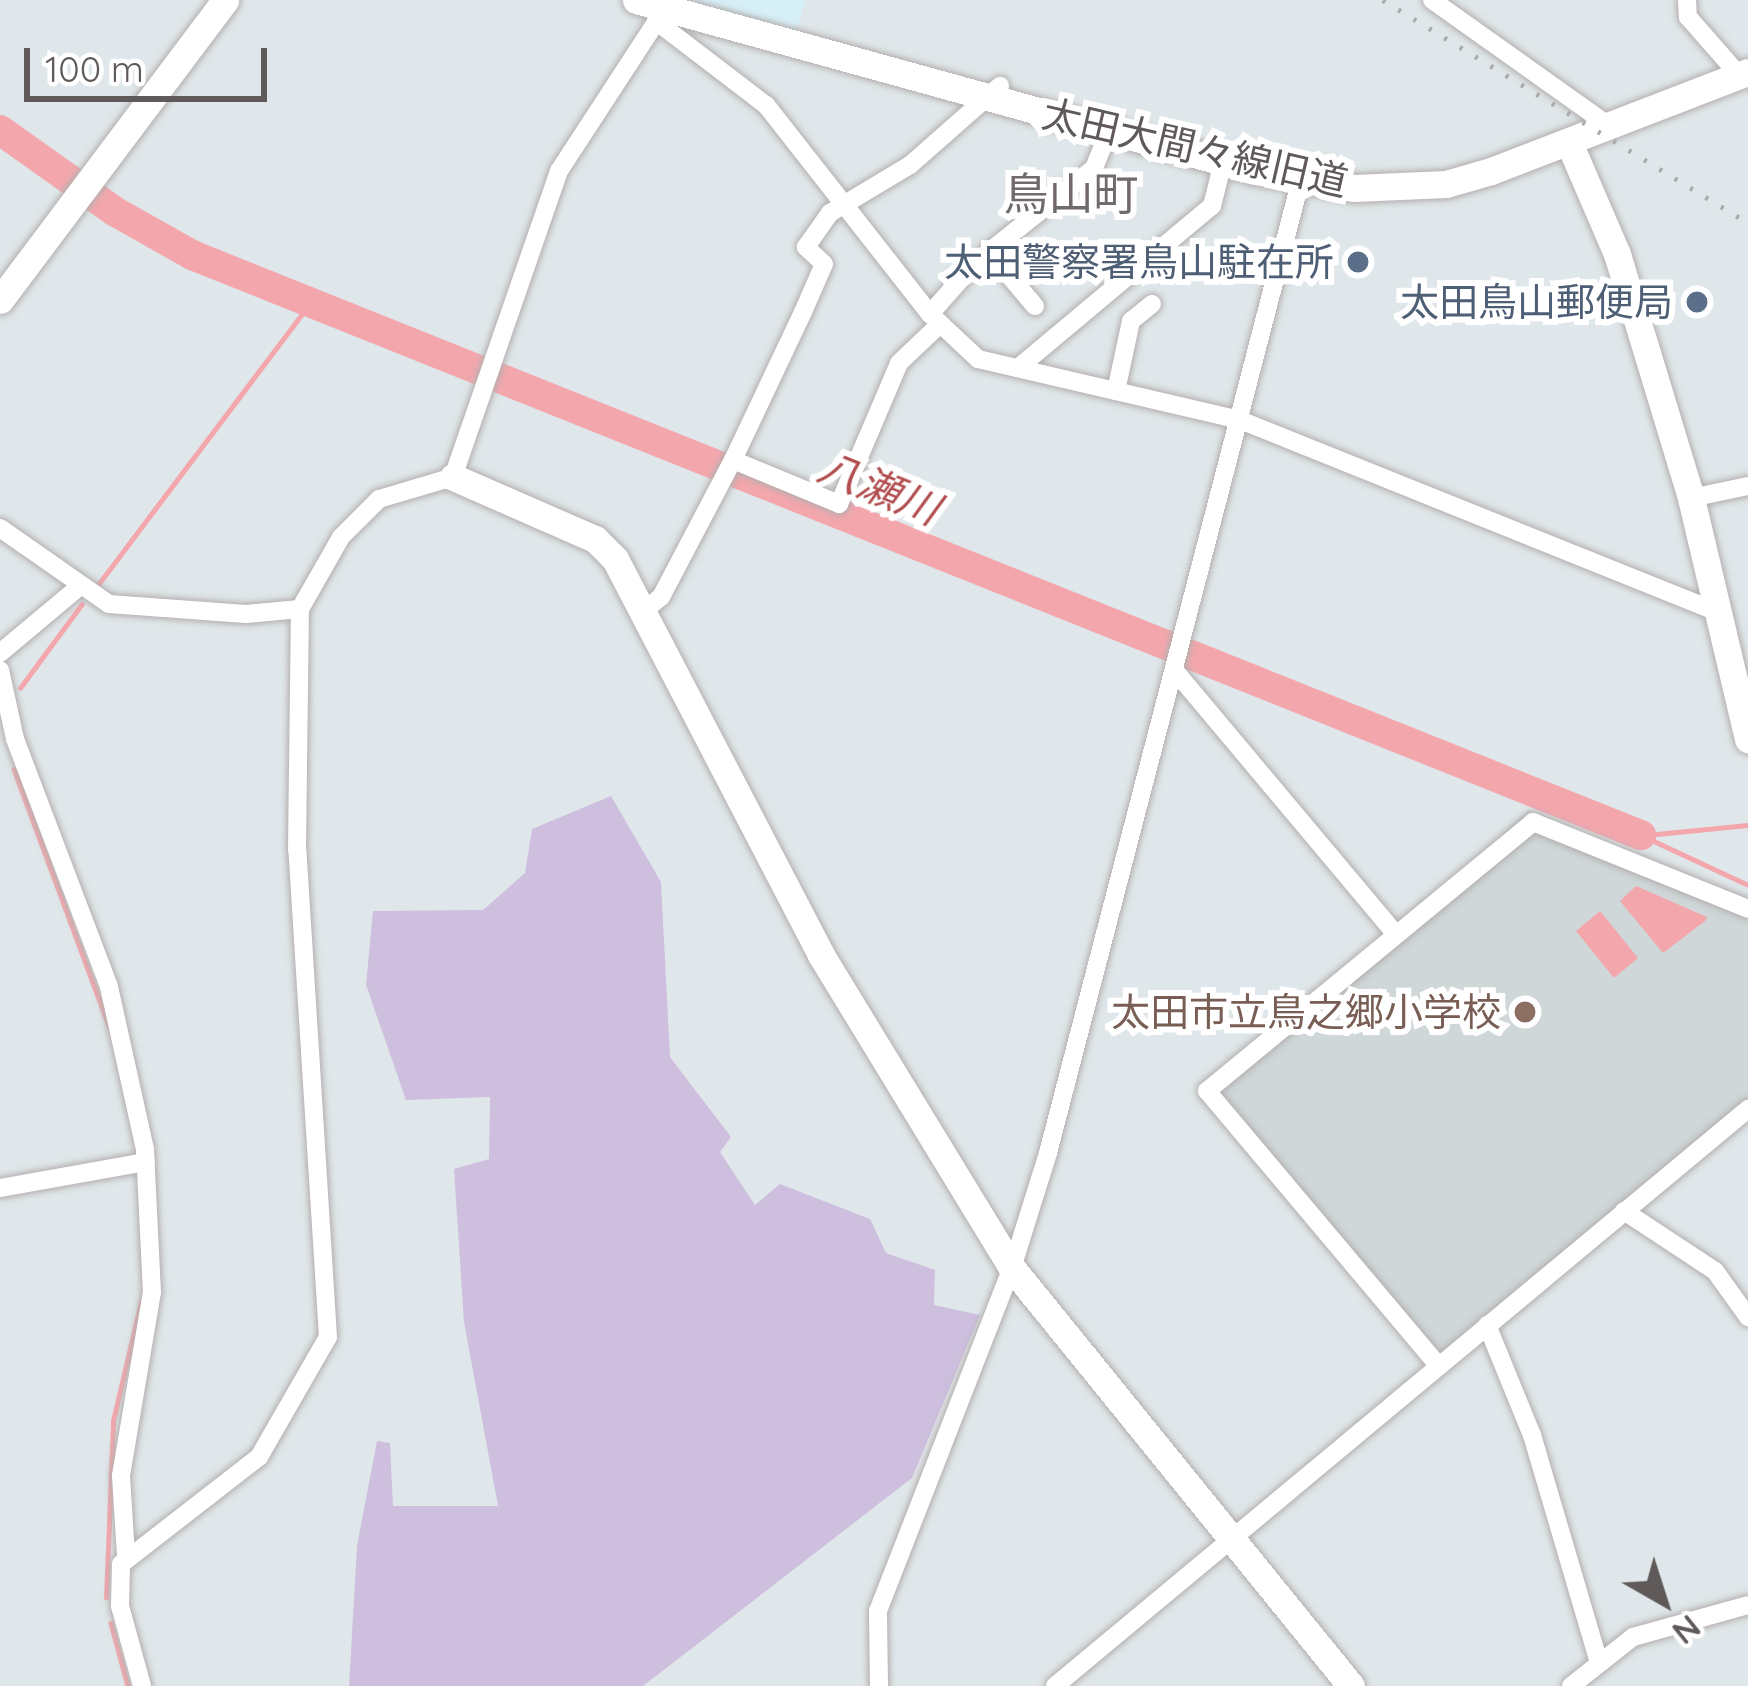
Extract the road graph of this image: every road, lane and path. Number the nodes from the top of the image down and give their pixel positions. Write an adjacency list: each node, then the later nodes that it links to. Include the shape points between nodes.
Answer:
1 (225, 0): 15 (street)
2 (636, 0): 5 (street, 太田大間々線旧道)
3 (1432, 0): 8 (street)
4 (1687, 0): 6 (street, via 1688,17)
5 (666, 10): 7 (street, 太田大間々線旧道); 13 (street, via 766,105); 23 (street, via 559,171)
6 (1743, 73): 8 (street, 太田大間々線旧道)
7 (994, 92): 9 (street, 太田大間々線旧道); 13 (street, via 910,166)
8 (1612, 128): 10 (street, 太田大間々線旧道)
9 (1108, 130): 11 (street, 太田大間々線旧道); 14 (street, via 1094,168)
10 (1570, 146): 12 (street, 太田大間々線旧道, via 1446,184 1354,188); 25 (street, via 1617,254)
11 (1223, 162): 12 (street, 太田大間々線旧道); 19 (street, via 1212,206)
12 (1301, 179): 21 (street)
13 (844, 202): 18 (street); 22 (street, via 806,247 824,264)
14 (989, 252): 17 (street); 18 (street)
15 (0, 300)
16 (1152, 304): 20 (street, via 1132,321)
17 (1034, 306)
18 (935, 319): 19 (street, via 978,359); 22 (street, via 899,363 839,504)
19 (1018, 368): 20 (street)
20 (1116, 391): 21 (street)
21 (1240, 420): 30 (street); 33 (street)
22 (730, 467): 29 (street, via 661,597)
23 (453, 477): 28 (street, via 403,485 379,499 341,537); 29 (street, via 595,539)
24 (1748, 487): 25 (street)
25 (1691, 498): 30 (street)
26 (0, 528): 27 (street)
27 (79, 587): 28 (street, via 125,605 246,614); 31 (street)
28 (300, 609): 47 (street, via 297,850 328,1337 260,1457)
29 (646, 609): 42 (street, via 715,763 821,955)
30 (1720, 613): 32 (street)
31 (0, 653)
32 (1740, 665): 35 (street)
33 (1175, 666): 37 (street); 42 (street)
34 (0, 670): 39 (street, via 15,739 109,987)
35 (1748, 739)
36 (1748, 909): 37 (street, via 1533,822)
37 (1396, 934): 45 (street, via 1207,1090)
38 (1748, 1108): 41 (street)
39 (146, 1162): 40 (street); 47 (street, via 152,1292 121,1476)
40 (0, 1188)
41 (1624, 1211): 43 (street, via 1714,1271); 44 (street)
42 (1012, 1268): 46 (street); 51 (street, via 891,1570 873,1639)
43 (1748, 1317)
44 (1487, 1324): 45 (street); 49 (street, via 1532,1436)
45 (1437, 1364): 46 (street)
46 (1229, 1539): 52 (street); 53 (street)
47 (127, 1556): 50 (street, via 120,1606)
48 (1748, 1605): 49 (street, via 1647,1631)
49 (1598, 1659): 54 (street)
50 (142, 1686)
51 (879, 1686)
52 (1054, 1686)
53 (1351, 1686)
54 (1570, 1686)

